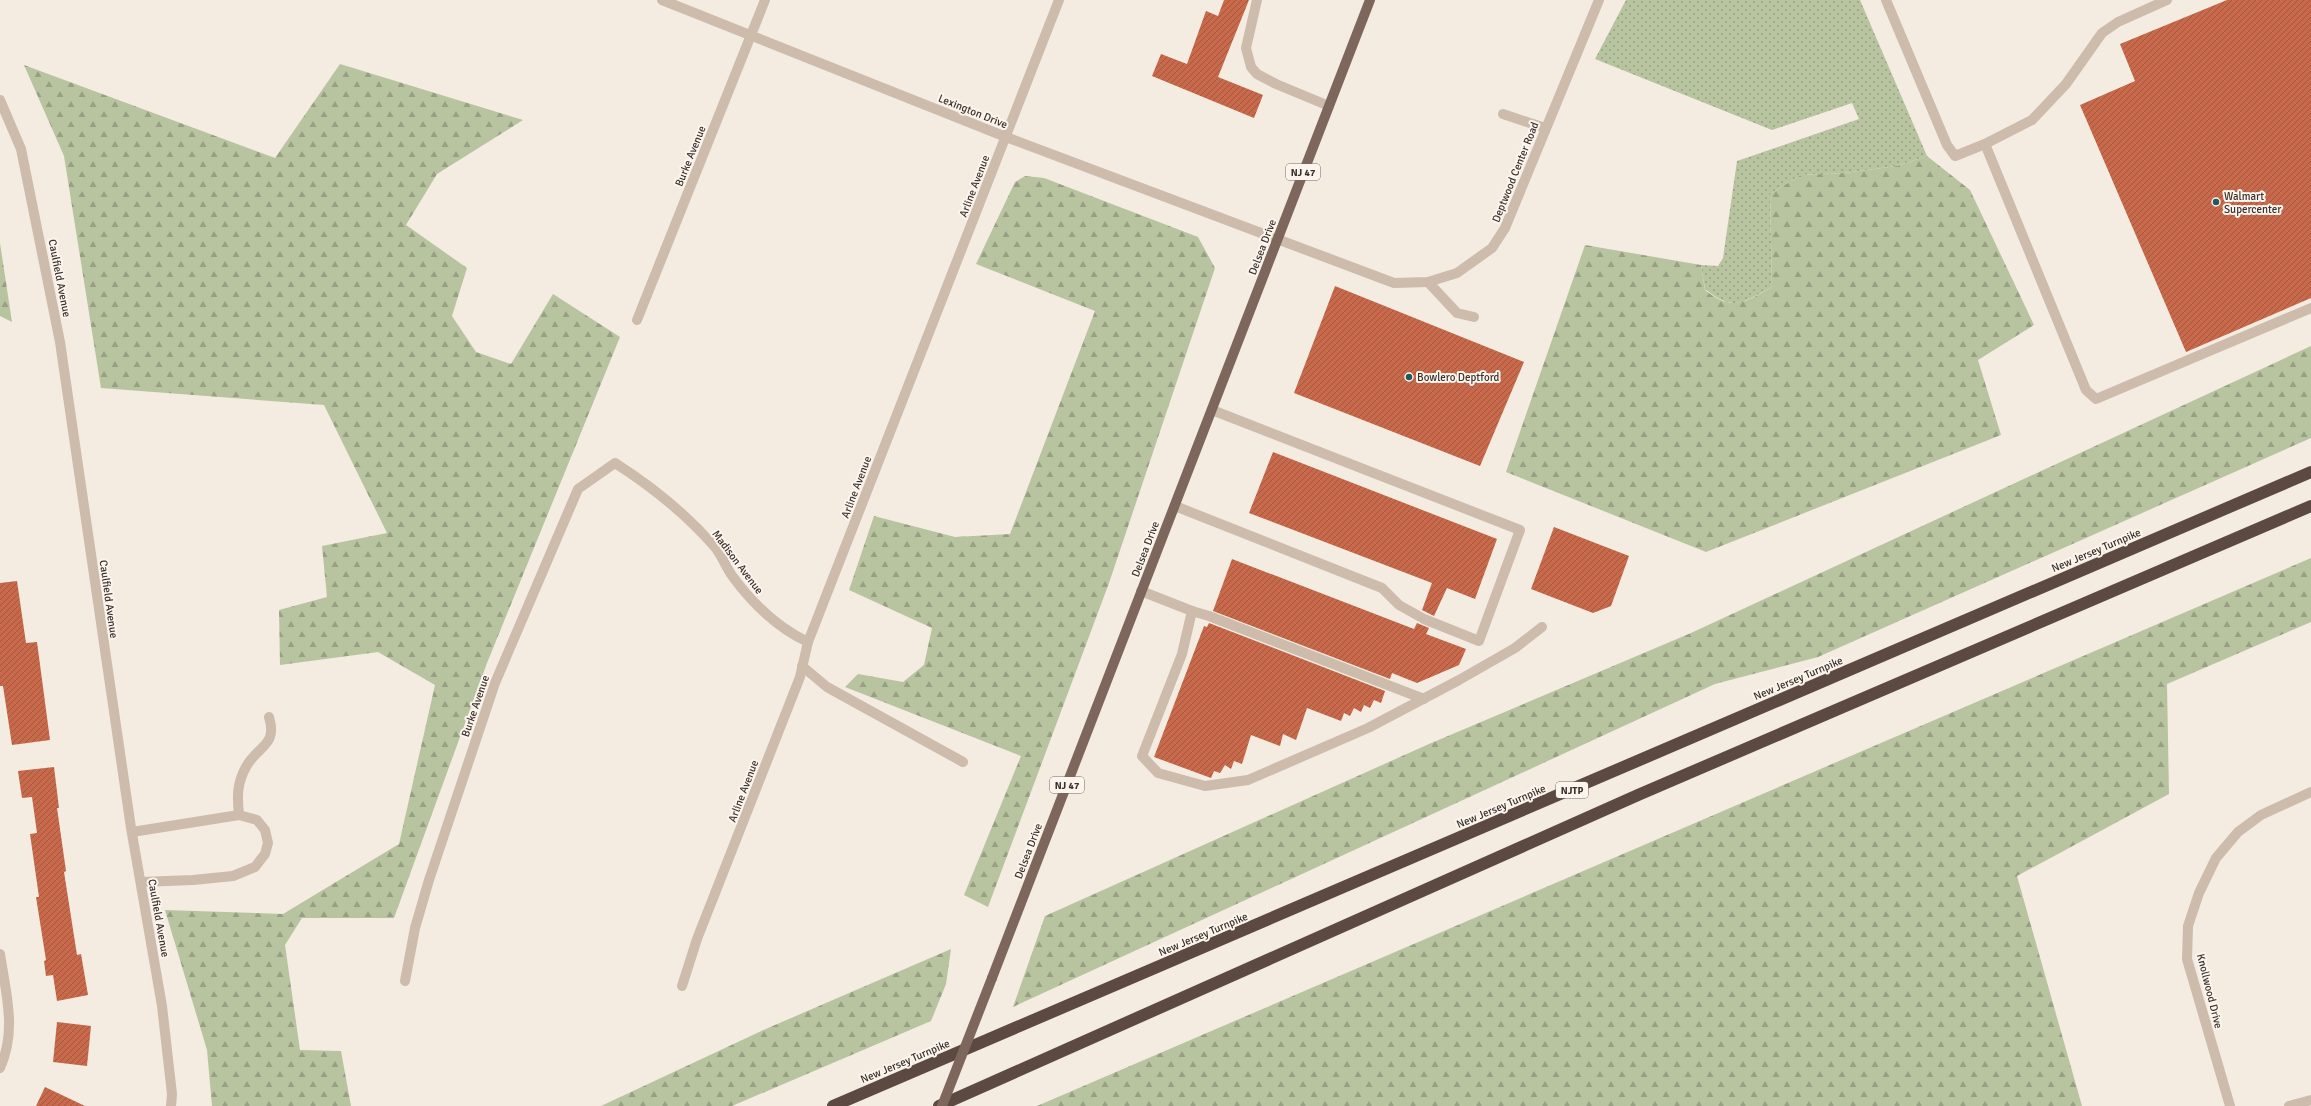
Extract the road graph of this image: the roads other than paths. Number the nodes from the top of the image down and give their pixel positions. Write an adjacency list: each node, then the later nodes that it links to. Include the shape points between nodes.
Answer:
1 (662, 0): 9 (street, Lexington Drive)
2 (765, 0): 9 (street, Burke Avenue)
3 (1059, 0): 14 (street, Arline Avenue)
4 (1257, 0): 11 (street, via 1246,48 1251,67 1257,74 1276,84)
5 (1370, 0): 11 (main road, Delsea Drive / NJ 47)
6 (1599, 0): 13 (street, Deptwood Center Road)
7 (1886, 0): 15 (street, via 1947,145 1955,156)
8 (2167, 0): 15 (street, via 2118,22 2102,33 2066,84 2032,120)
9 (751, 36): 14 (street, Lexington Drive); 20 (street, Burke Avenue)
10 (0, 100): 36 (street, Caulfield Avenue, via 23,156 60,342)
11 (1329, 106): 16 (main road, Delsea Drive / NJ 47)
12 (1503, 114): 13 (street)
13 (1546, 128): 17 (street, Deptwood Center Road, via 1505,228 1492,248 1457,273)
14 (1006, 137): 16 (street, Lexington Drive); 29 (street, Arline Avenue)
15 (1984, 144): 18 (street, via 2086,390 2096,399)
16 (1277, 239): 17 (street, Deptwood Center Road, via 1394,283); 21 (main road, Delsea Drive / NJ 47)
17 (1428, 282): 19 (street, via 1457,313)
18 (2311, 308)
19 (1474, 317)
20 (637, 320)
21 (1212, 410): 24 (main road, Delsea Drive / NJ 47); 24 (street, via 1520,530 1479,641 1424,619 1399,605 1382,588)
22 (615, 463): 29 (street, Madison Avenue, via 645,482 680,512 715,547 733,577 756,604 794,635); 39 (street, Burke Avenue, via 578,489 495,683 429,880 415,928)
23 (2311, 472): 44 (highway, New Jersey Turnpike / NJTP)
24 (1175, 506): 26 (main road, Delsea Drive / NJ 47)
25 (2311, 506): 45 (highway, via 1638,794)
26 (1141, 591): 27 (street); 46 (main road, Delsea Drive / NJ 47, bridge)
27 (1192, 611): 31 (street); 31 (street, via 1182,654 1142,756 1158,774 1205,786 1248,780 1368,728)
28 (1542, 627): 31 (street, via 1515,648)
29 (808, 642): 30 (street, Arline Avenue)
30 (802, 666): 33 (street, via 827,687); 40 (street, Arline Avenue, via 697,939)
31 (1424, 699)
32 (269, 718): 35 (street, via 272,727 270,740 247,764 241,776 237,791)
33 (963, 762)
34 (2311, 792): 47 (street, Knollwood Drive, via 2261,815 2238,832 2216,858 2199,893 2188,926 2188,959)
35 (239, 815): 36 (street); 37 (street, via 257,820 265,830 268,843 265,854 255,867 233,876)
36 (132, 832): 37 (street, Caulfield Avenue)
37 (141, 882): 43 (street, Caulfield Avenue, via 162,1006 172,1094)
38 (0, 954): 41 (street, via 11,1027 7,1052)
39 (405, 981)
40 (682, 986)
41 (0, 1068)
42 (2311, 1100): 48 (street)
43 (170, 1106)
44 (833, 1106)
45 (939, 1106)
46 (942, 1106)
47 (2230, 1106)
48 (2289, 1106)

